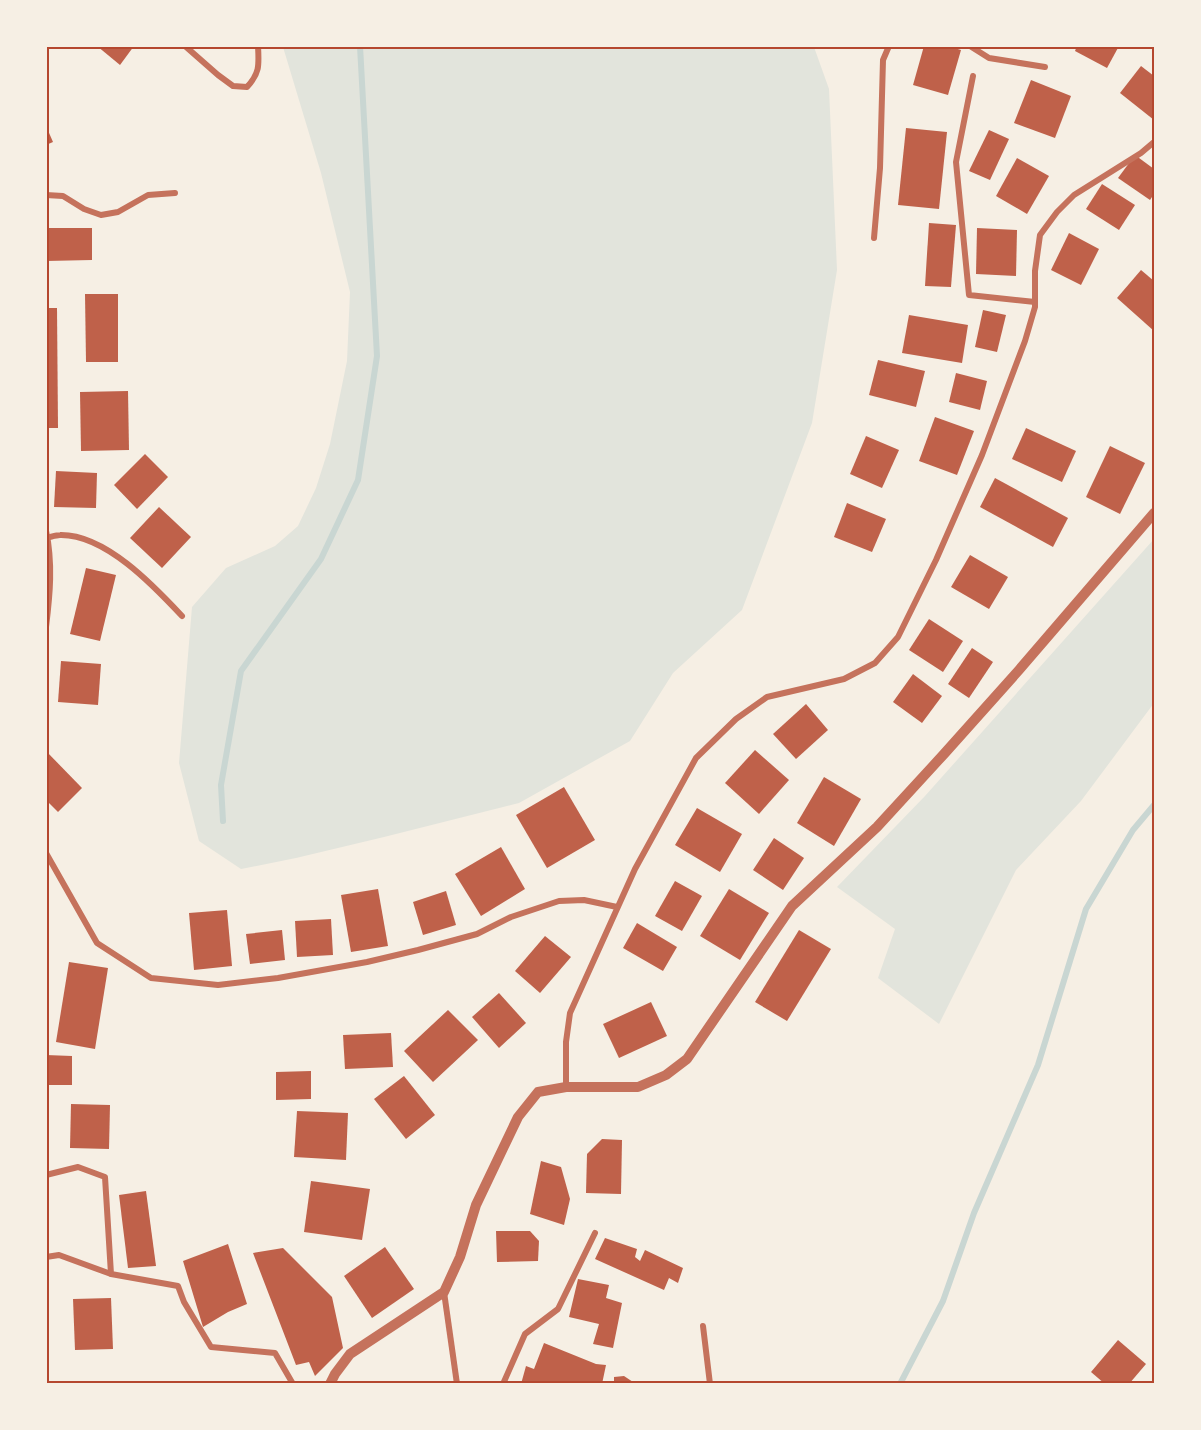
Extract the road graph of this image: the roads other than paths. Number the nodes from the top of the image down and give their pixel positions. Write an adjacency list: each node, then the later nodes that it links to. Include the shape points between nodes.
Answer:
1 (185, 46): 2 (street, via 233,86 247,87 256,77)
2 (258, 46)
3 (889, 46): 10 (street, via 883,60)
4 (969, 46): 5 (street, via 989,58)
5 (1045, 67)
6 (973, 76): 11 (street, via 956,162 969,295)
7 (1155, 142): 11 (street, via 1074,195 1051,219 1040,235)
8 (175, 193): 9 (street, via 148,195 118,212 100,215 63,196)
9 (46, 195)
10 (874, 238)
11 (1035, 302): 17 (street, via 1025,341 982,455 898,637 875,663 844,679 767,697 736,719 696,758)
12 (1155, 513): 18 (street, via 877,827 792,906 687,1059 666,1075 638,1087)
13 (47, 536): 14 (street, via 83,538 110,551 150,582); 15 (street, via 51,584)
14 (182, 616)
15 (46, 627)
16 (46, 853): 17 (street, via 97,943 151,978 218,986 418,950 477,934 512,916 559,901 584,900)
17 (617, 907): 18 (street, via 570,1013)
18 (566, 1088): 23 (street, via 538,1092 518,1117 476,1205)
19 (46, 1175): 22 (street, via 78,1167 105,1177)
20 (595, 1233): 28 (street, via 558,1309 525,1334)
21 (46, 1257): 22 (street, via 59,1255)
22 (111, 1274): 25 (street, via 178,1286 211,1347 275,1353)
23 (444, 1292): 26 (street, via 350,1354); 27 (street)
24 (704, 1326): 29 (street)
25 (293, 1383)
26 (330, 1383)
27 (457, 1383)
28 (502, 1383)
29 (710, 1383)

